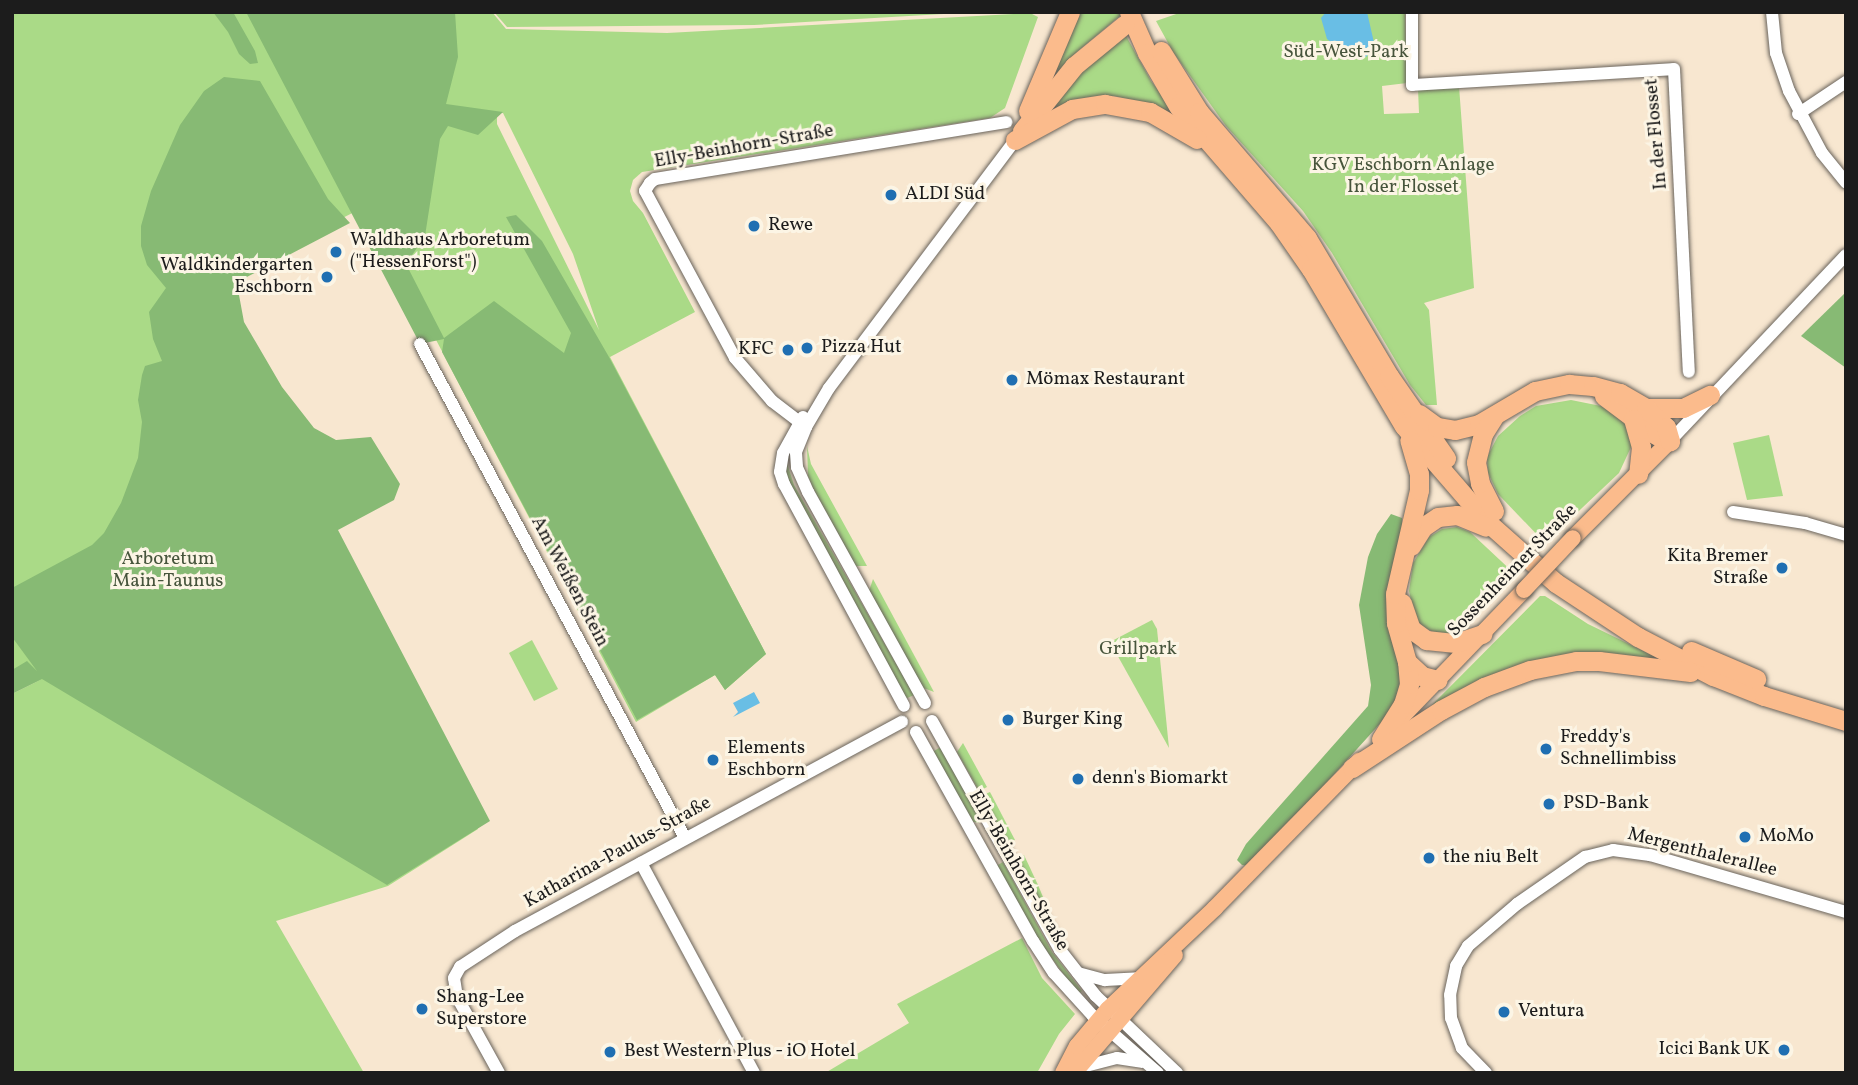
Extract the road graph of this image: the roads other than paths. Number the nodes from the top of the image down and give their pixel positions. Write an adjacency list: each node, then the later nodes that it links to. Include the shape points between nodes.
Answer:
1 (1070, 12): 9 (highway)
2 (1143, 12): 16 (highway, via 1189,97 1307,238)
3 (1412, 12): 14 (street, In der Flosset, via 1412,85 1674,69)
4 (1772, 12): 7 (street, via 1776,53)
5 (1127, 18): 9 (highway, via 1074,66); 10 (highway, via 1165,85)
6 (1846, 82): 7 (street)
7 (1798, 114): 11 (street)
8 (1006, 122): 19 (street, Elly-Beinhorn-Straße, via 650,183 645,191 735,358 757,386)
9 (1015, 140): 10 (highway, via 1072,109 1105,104 1150,112); 19 (street, Elly-Beinhorn-Straße)
10 (1215, 151): 20 (highway, via 1296,246)
11 (1846, 183)
12 (1844, 259): 15 (street, Sossenheimer Straße)
13 (420, 344): 40 (street, Am Weißen Stein)
14 (1689, 372)
15 (1710, 395): 17 (highway, via 1683,408); 21 (street, Sossenheimer Straße)
16 (1403, 398): 18 (highway, via 1427,421 1447,429 1479,424); 23 (highway, via 1437,446)
17 (1640, 413): 18 (highway, via 1611,390 1557,385 1535,391); 21 (highway, via 1666,427); 22 (highway)
18 (1496, 414): 23 (highway, via 1483,434 1476,463)
19 (803, 425): 31 (street, Elly-Beinhorn-Straße, via 796,452 802,480); 32 (street, Elly-Beinhorn-Straße, via 783,453 780,472 784,484)
20 (1404, 426): 26 (highway); 28 (highway, via 1420,482 1395,594 1398,637)
21 (1670, 441): 22 (main road, Sossenheimer Straße)
22 (1637, 474): 27 (main road, Sossenheimer Straße, bridge)
23 (1494, 511): 33 (highway, via 1591,592 1678,645 1770,684)
24 (1733, 512): 25 (street)
25 (1846, 534)
26 (1500, 535): 27 (highway, via 1467,518 1438,517 1417,534 1402,583 1406,620 1426,640 1456,643); 29 (highway, via 1556,583 1607,618)
27 (1482, 634): 30 (main road, Sossenheimer Straße)
28 (1407, 662): 30 (highway, via 1422,676); 38 (highway, via 1407,694)
29 (1713, 676): 35 (highway); 39 (highway, via 1599,661 1531,670 1484,687 1441,710)
30 (1438, 680): 38 (main road, Sossenheimer Straße)
31 (925, 703): 32 (street, via 912,701); 34 (street, Elly-Beinhorn-Straße)
32 (904, 706): 36 (street)
33 (1846, 707)
34 (932, 721): 37 (street); 42 (street, Elly-Beinhorn-Straße)
35 (1846, 721)
36 (902, 722): 37 (street, Elly-Beinhorn-Straße); 40 (street, Katharina-Paulus-Straße)
37 (916, 732): 41 (street, Elly-Beinhorn-Straße)
38 (1381, 738): 39 (main road, Sossenheimer Straße)
39 (1352, 768): 44 (main road, Sossenheimer Straße)
40 (685, 838): 43 (street, Katharina-Paulus-Straße)
41 (977, 841): 42 (street, via 989,852); 48 (street, Elly-Beinhorn-Straße, via 1054,974)
42 (1004, 852): 46 (street, Elly-Beinhorn-Straße)
43 (641, 863): 51 (street, Katharina-Paulus-Straße, via 515,931 460,967 454,978 457,996); 52 (street)
44 (1215, 908): 47 (main road, Sossenheimer Straße); 48 (main road, Sossenheimer Straße)
45 (1846, 912): 54 (street, Mergenthalerallee, via 1650,855 1613,850 1585,857 1517,904 1468,946 1456,966 1451,1018 1462,1048)
46 (1075, 972): 47 (street, via 1105,980); 48 (street, Elly-Beinhorn-Straße)
47 (1139, 978): 48 (main road, Sossenheimer Straße)
48 (1109, 1020): 49 (street); 50 (main road, Sossenheimer Straße); 53 (street)
49 (1153, 1069): 50 (street, via 1125,1058)
50 (1071, 1071)
51 (499, 1073)
52 (754, 1073)
53 (1177, 1073)
54 (1486, 1073)

